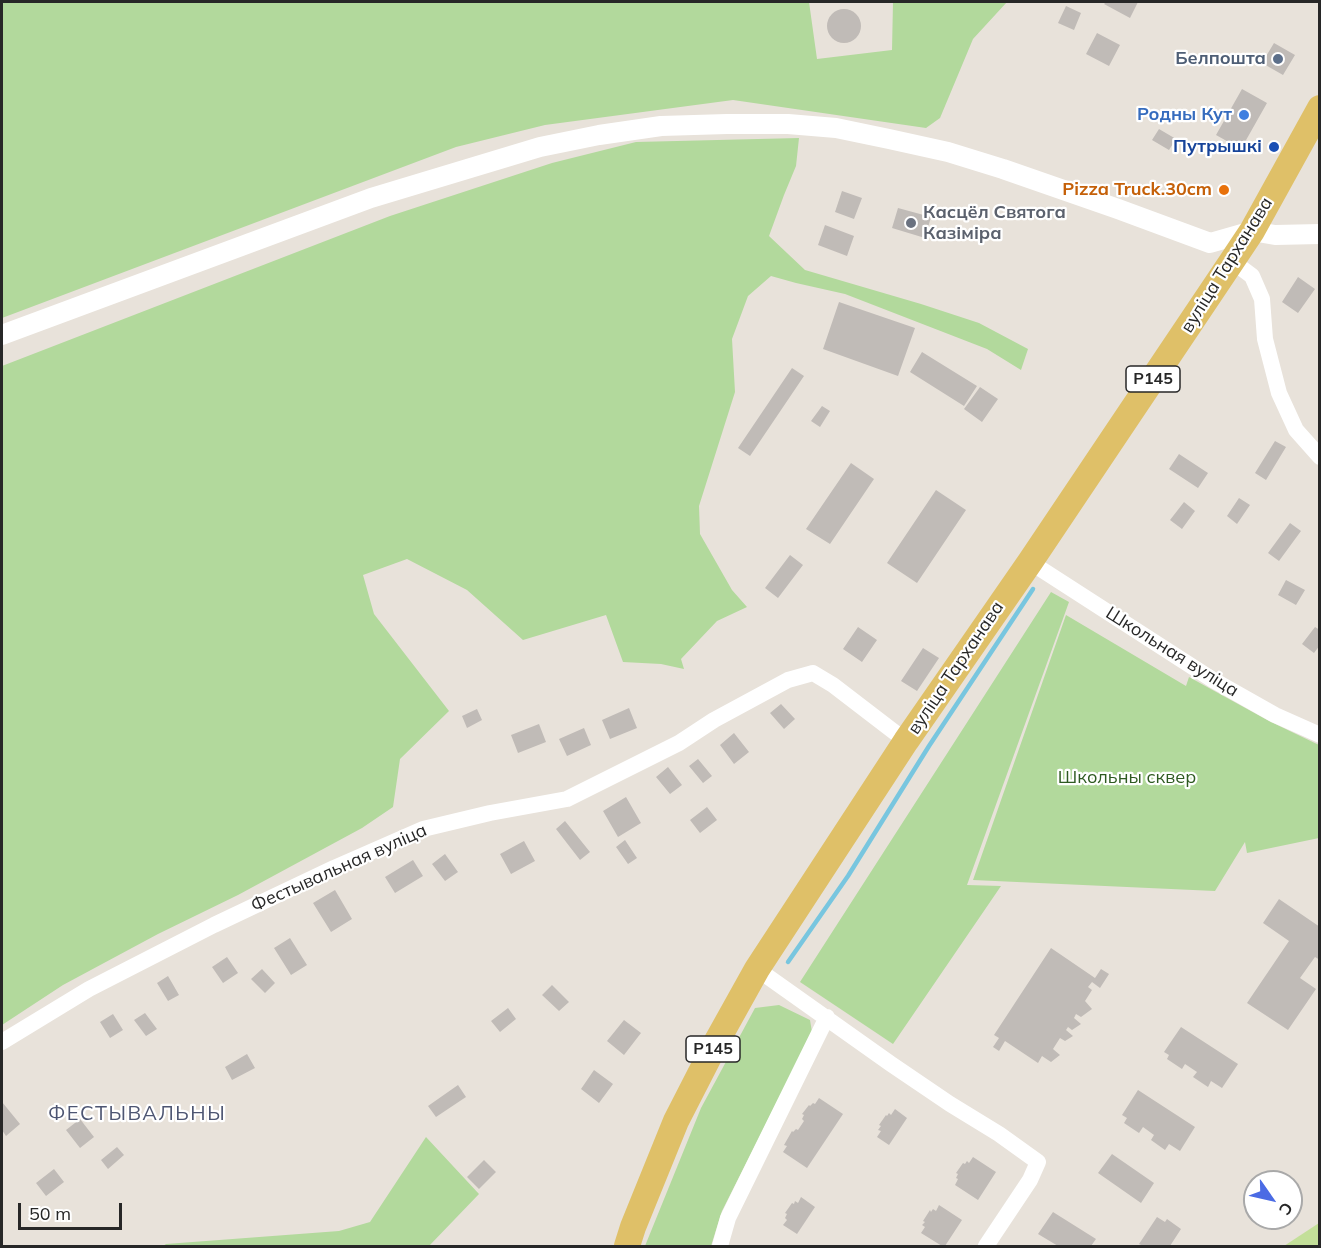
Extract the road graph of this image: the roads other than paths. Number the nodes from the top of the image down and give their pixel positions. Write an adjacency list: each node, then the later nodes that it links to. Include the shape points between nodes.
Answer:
1 (1320, 108): 2 (main road, вуліца Тарханава / Р145)
2 (1252, 231): 3 (street); 4 (street); 5 (main road, вуліца Тарханава / Р145)
3 (1320, 234)
4 (1210, 243): 5 (street); 6 (street, via 1003,169 889,139 836,128 788,124 661,126 540,147 371,198)
5 (1232, 261): 7 (street, via 1252,276 1262,299 1265,339 1279,393 1296,430); 8 (main road, вуліца Тарханава / Р145)
6 (2, 335)
7 (1320, 456)
8 (1030, 562): 9 (street, Школьная вуліца, via 1213,680); 10 (main road, вуліца Тарханава / Р145)
9 (1320, 735)
10 (906, 741): 11 (main road, вуліца Тарханава / Р145); 13 (street, Фестывальная вуліца, via 813,674 788,680 679,743 567,799 423,829 334,868 89,989)
11 (757, 969): 12 (street); 14 (main road, вуліца Тарханава / Р145, via 671,1131)
12 (827, 1017): 15 (street, via 728,1218); 16 (street, via 1038,1162)
13 (2, 1042)
14 (627, 1246)
15 (720, 1246)
16 (986, 1246)

